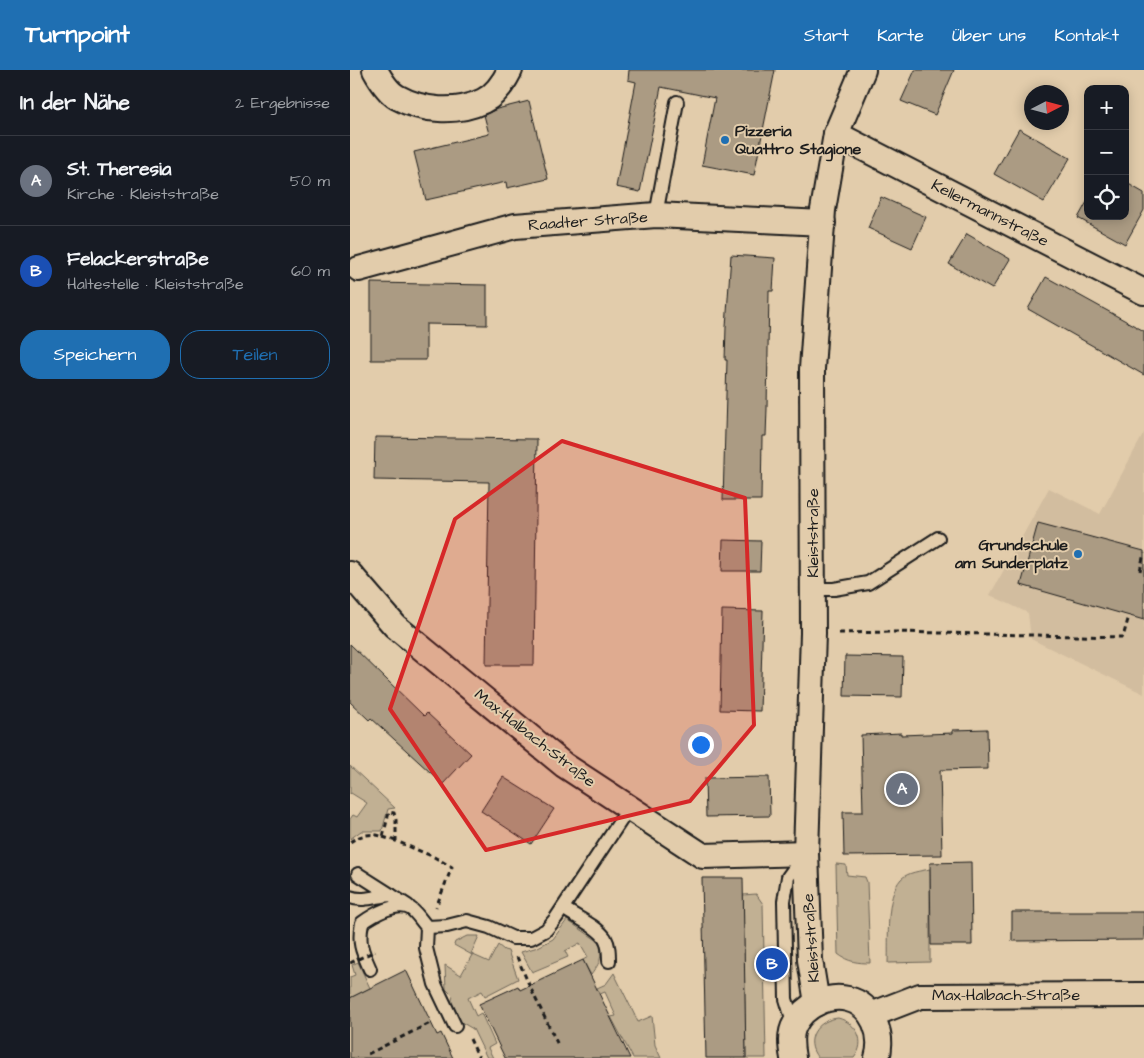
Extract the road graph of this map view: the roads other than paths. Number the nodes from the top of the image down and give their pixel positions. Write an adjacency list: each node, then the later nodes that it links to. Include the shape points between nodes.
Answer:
1 (375, 70): 2 (street, via 395,96 424,108 452,110 483,101 502,86)
2 (510, 70)
3 (863, 70): 5 (street, Kleiststraße)
4 (677, 102): 6 (lane)
5 (836, 134): 7 (street, Kleiststraße); 9 (street, Kellermannstraße)
6 (656, 216): 7 (street, Raadter Straße); 8 (street, Raadter Straße, via 515,226)
7 (823, 223): 12 (street, Kleiststraße, via 812,369)
8 (359, 269)
9 (1144, 292)
10 (938, 538): 12 (lane, via 868,583)
11 (350, 574): 13 (street, Max-Halbach-Straße, via 395,626 564,766)
12 (813, 589): 14 (street, Kleiststraße)
13 (629, 808): 14 (street, Max-Halbach-Straße, via 703,856); 19 (lane)
14 (806, 853): 24 (street, Kleiststraße, via 810,960); 27 (lane, via 788,877 784,901 786,999)
15 (358, 874): 16 (lane)
16 (391, 895): 17 (lane, via 360,901); 18 (lane)
17 (350, 897)
18 (410, 908): 20 (lane); 22 (lane, via 398,906 376,913 362,923 360,947)
19 (563, 908): 20 (lane, via 546,930 531,938 513,938 467,921); 21 (lane, via 604,938 609,948)
20 (427, 927): 26 (lane, via 426,948 435,984)
21 (609, 961)
22 (370, 969)
23 (1144, 994): 25 (street, Max-Halbach-Straße, via 920,996)
24 (817, 1002): 25 (street, via 847,999); 27 (street, via 803,1012)
25 (871, 1015): 29 (street, via 879,1032)
26 (452, 1020)
27 (794, 1025): 28 (street, via 791,1038)
28 (793, 1058)
29 (877, 1058)

